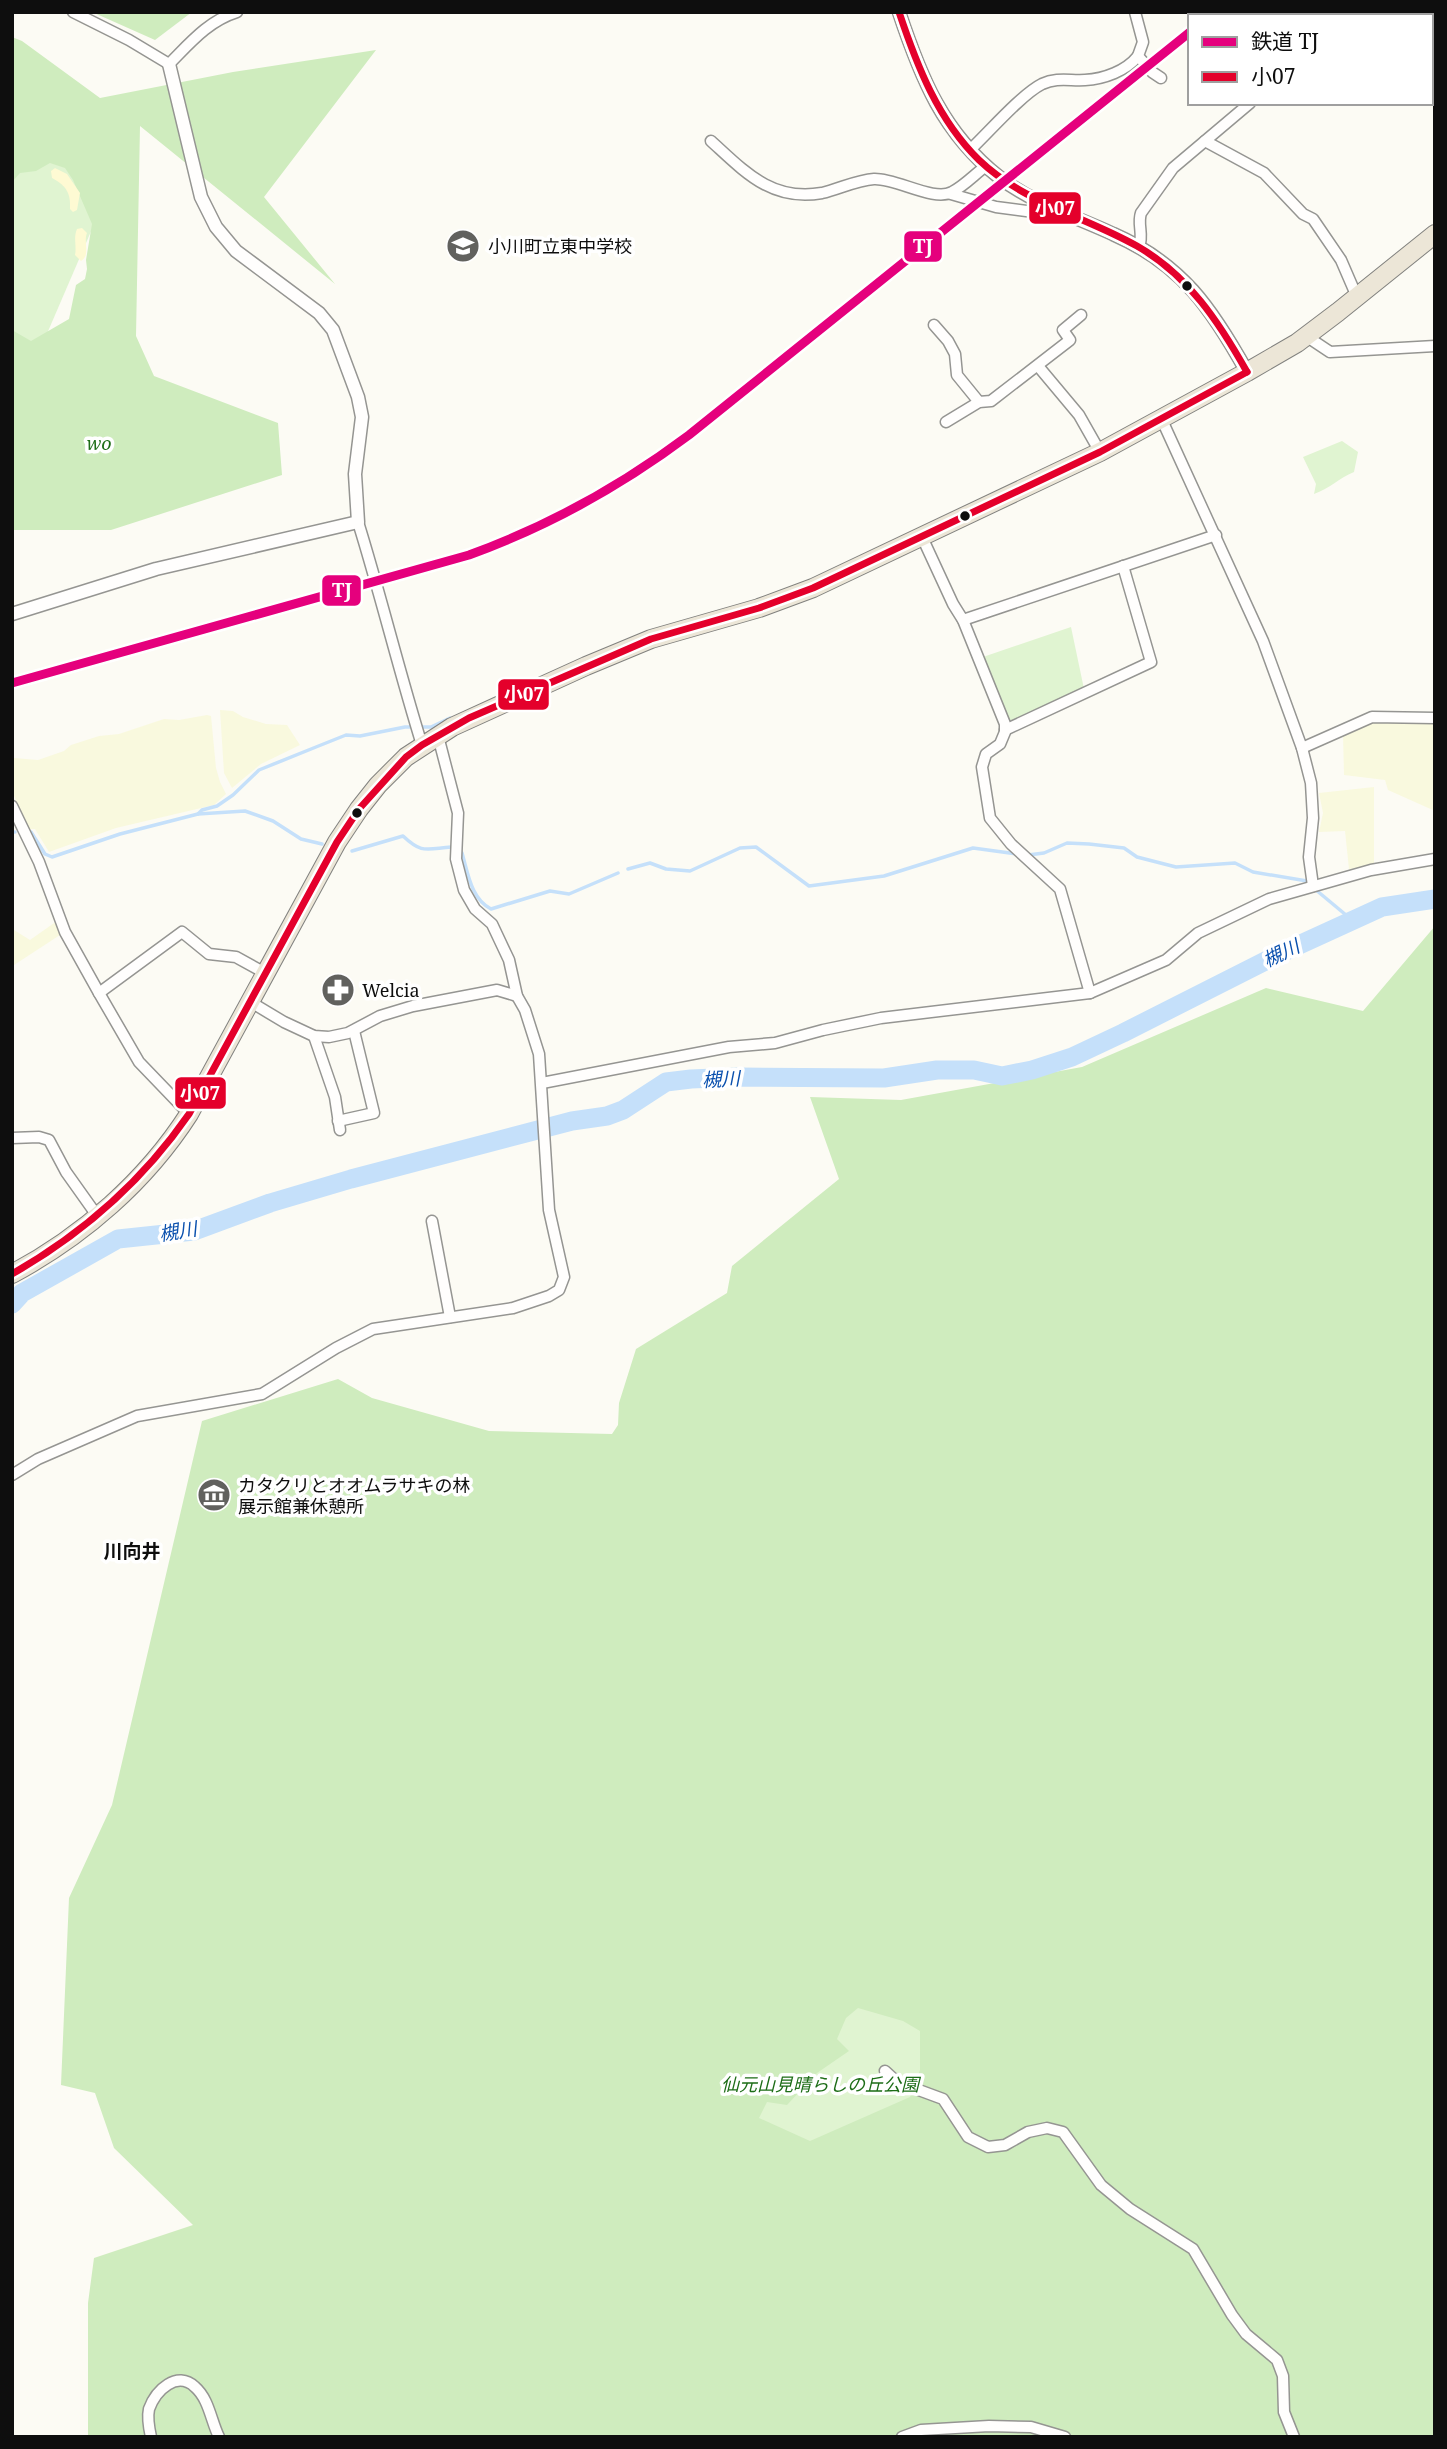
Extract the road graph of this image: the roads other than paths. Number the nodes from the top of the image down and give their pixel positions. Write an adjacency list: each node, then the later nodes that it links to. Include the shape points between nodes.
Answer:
1 (74, 12): 6 (street)
2 (237, 12): 6 (street, via 204,30)
3 (899, 12): 11 (street, via 926,87)
4 (1135, 12): 5 (street, via 1143,42)
5 (1138, 56): 7 (street); 11 (street, via 1114,73 1042,84)
6 (169, 64): 28 (street, via 201,197 216,227 236,251 319,313 333,330 362,417 355,474)
7 (1161, 78)
8 (1248, 105): 10 (street)
9 (711, 141): 13 (street, via 747,174 772,189 792,194 820,193 874,179)
10 (1205, 141): 16 (street, via 1173,168 1141,213); 17 (street, via 1264,173 1313,219)
11 (970, 150): 12 (street)
12 (986, 166): 13 (street); 14 (street)
13 (951, 194): 14 (street, via 1034,212)
14 (1044, 205): 16 (street)
15 (1435, 234): 17 (highway)
16 (1139, 247): 23 (street, via 1199,296)
17 (1357, 297): 20 (highway)
18 (1081, 315): 22 (street, via 1063,330 1070,340)
19 (934, 325): 24 (street, via 954,354 957,375)
20 (1306, 336): 21 (street, via 1330,352); 23 (highway)
21 (1435, 346)
22 (1038, 366): 24 (street, via 991,401); 27 (street, via 1079,415)
23 (1247, 372): 25 (highway)
24 (979, 402): 26 (street)
25 (1161, 418): 27 (highway); 29 (street)
26 (946, 422)
27 (1100, 452): 30 (highway)
28 (358, 522): 32 (street, via 156,569); 36 (street, via 402,679)
29 (1216, 536): 31 (street); 37 (street, via 1263,641)
30 (922, 537): 33 (street); 36 (highway, via 813,588 651,639 469,718)
31 (1123, 566): 33 (street); 35 (street, via 1151,662)
32 (12, 614)
33 (963, 620): 35 (street)
34 (1435, 718): 37 (street, via 1372,717)
35 (1005, 730): 43 (street, via 982,767 990,818 1060,889)
36 (430, 740): 42 (highway, via 406,757 359,809); 45 (street, via 458,813 456,859 464,890 475,909 492,924 509,960)
37 (1302, 748): 41 (street, via 1311,783)
38 (12, 806): 39 (street)
39 (16, 825): 44 (street, via 39,862 65,932)
40 (1435, 859): 41 (street)
41 (1313, 886): 43 (street, via 1244,910 1198,933 1166,960)
42 (265, 973): 44 (street, via 236,957 209,954 182,932); 46 (highway)
43 (1090, 992): 49 (street, via 881,1018 775,1042)
44 (99, 993): 50 (street, via 139,1062)
45 (517, 996): 47 (street, via 497,990 412,1006); 49 (street, via 532,1029)
46 (249, 1001): 48 (street); 50 (highway)
47 (354, 1031): 48 (street); 48 (street, via 374,1113 339,1126 335,1097)
48 (314, 1036)
49 (542, 1083): 55 (street, via 549,1210 564,1277 559,1290 513,1308)
50 (189, 1114): 52 (highway, via 169,1145)
51 (12, 1139): 52 (street, via 48,1140)
52 (97, 1217): 54 (highway)
53 (432, 1221): 55 (street)
54 (12, 1274)
55 (450, 1317): 56 (street, via 373,1329 262,1394 137,1416 38,1458)
56 (12, 1475)
57 (885, 2071): 62 (street, via 897,2082 943,2099 968,2137 988,2147 1005,2146 1028,2132 1046,2128 1063,2132 1101,2185 1193,2249 1231,2315 1277,2360 1283,2376 1284,2412)
58 (151, 2437): 59 (street, via 148,2425 153,2402 173,2380 183,2379 203,2395)
59 (219, 2437)
60 (902, 2437): 61 (street, via 921,2430 989,2426 1031,2427)
61 (1065, 2437)
62 (1294, 2437)

